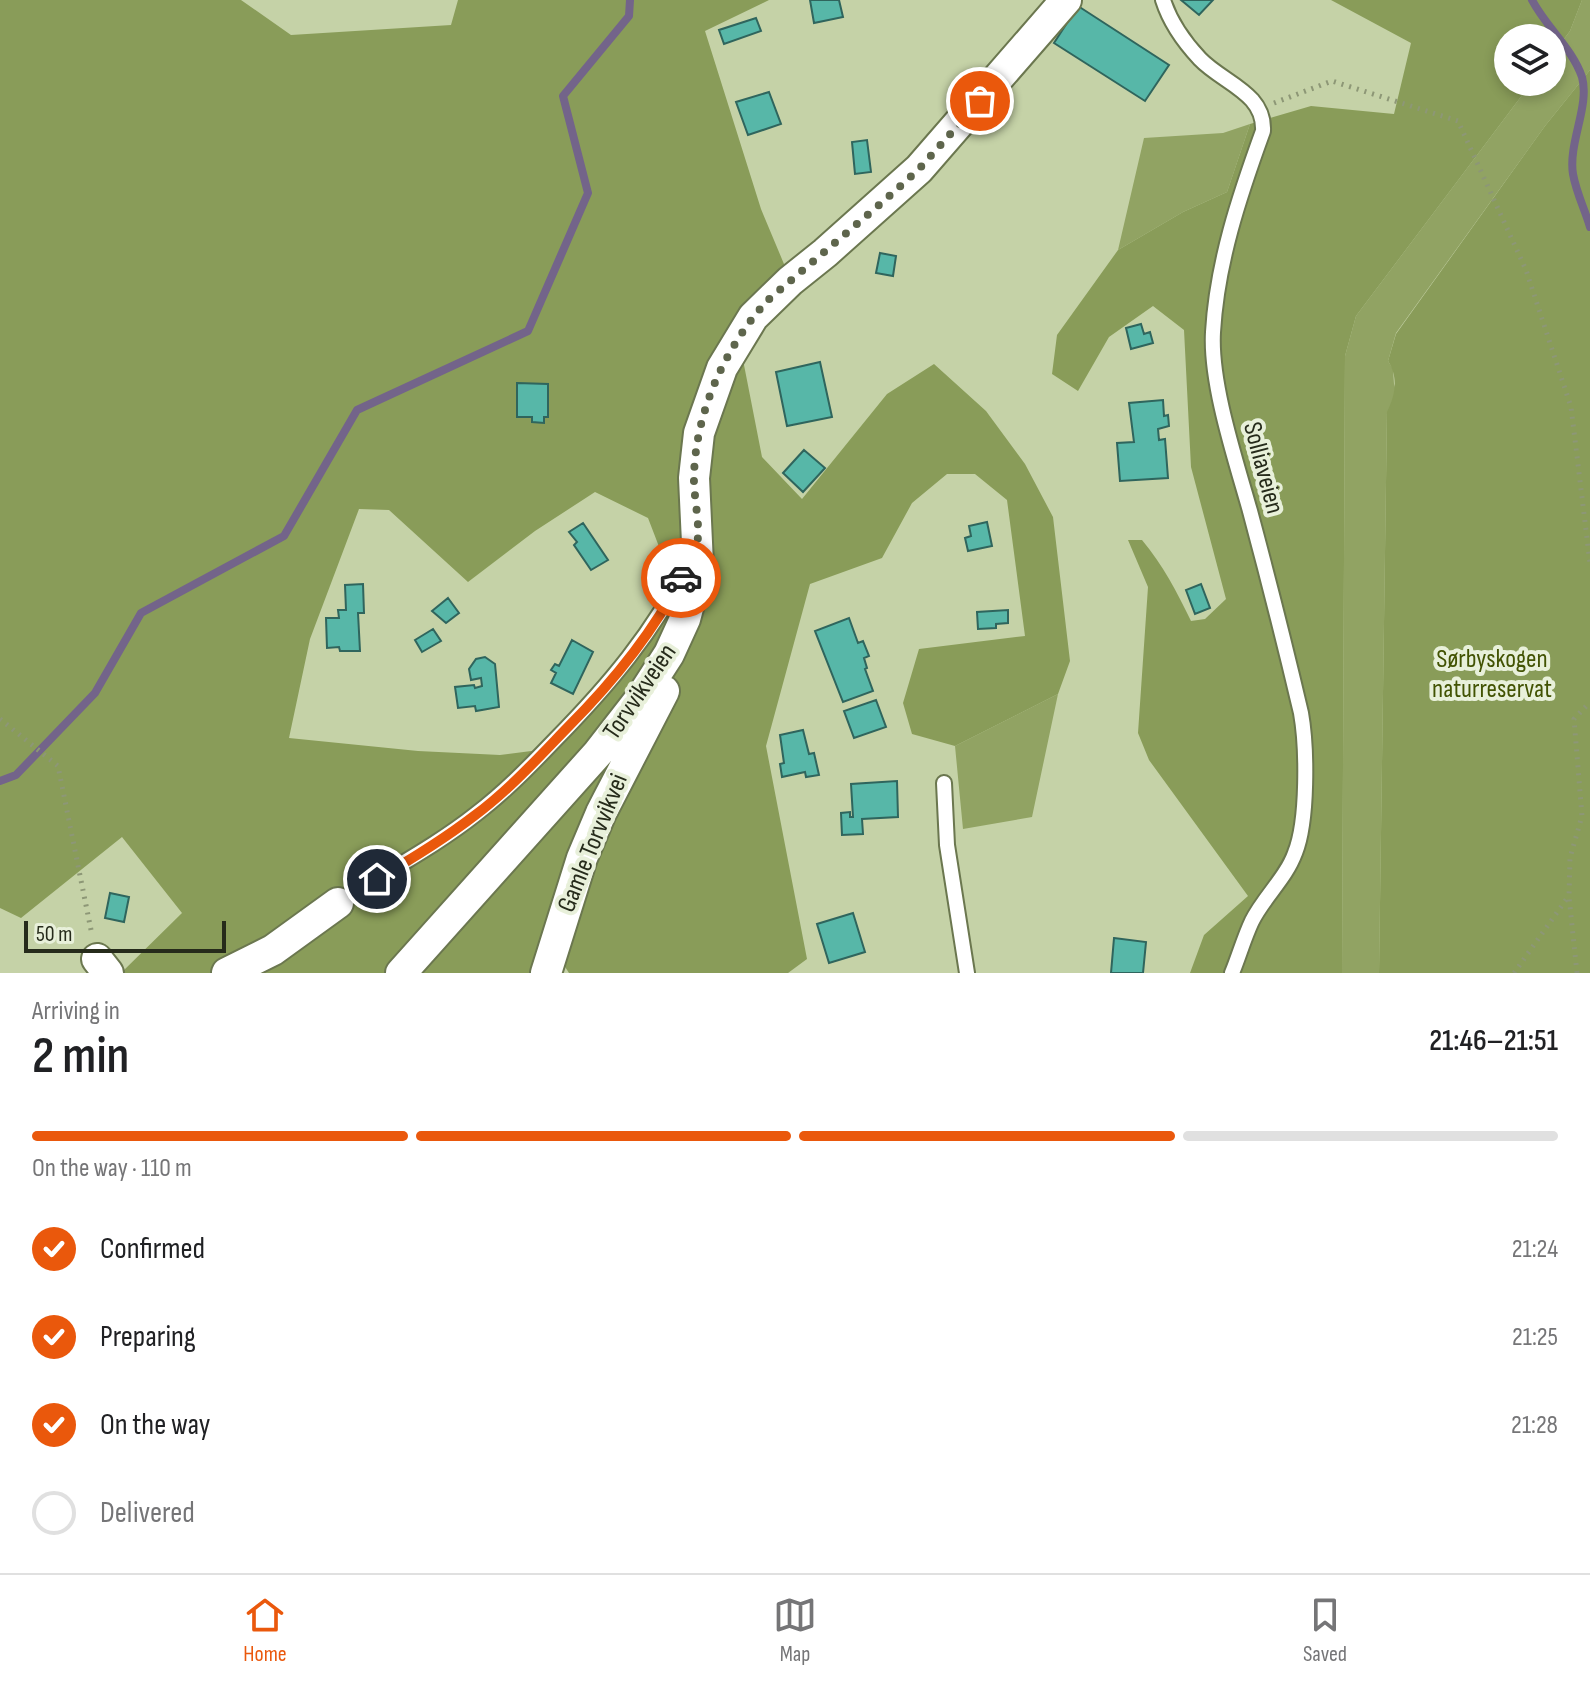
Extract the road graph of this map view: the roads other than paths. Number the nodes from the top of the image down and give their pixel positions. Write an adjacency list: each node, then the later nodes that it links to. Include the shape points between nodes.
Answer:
1 (1066, 0): 3 (street, Torvvikveien, via 919,169 753,317 722,368 699,433 694,478)
2 (1163, 0): 11 (lane, Solliaveien, via 1176,29 1200,59 1251,98 1263,120 1222,265 1213,352 1230,440 1301,713 1303,801 1295,854 1253,920)
3 (697, 543): 4 (street, Torvvikveien, via 696,578 685,619); 6 (lane, via 654,626 599,695 542,754 476,815)
4 (657, 675): 8 (street, Torvvikveien, via 581,773); 9 (street, Gamle Torvvikvei, via 664,693 582,858)
5 (944, 783): 10 (lane, via 947,845)
6 (338, 903): 7 (street, via 273,950)
7 (227, 973)
8 (401, 973)
9 (546, 973)
10 (967, 973)
11 (1232, 973)

